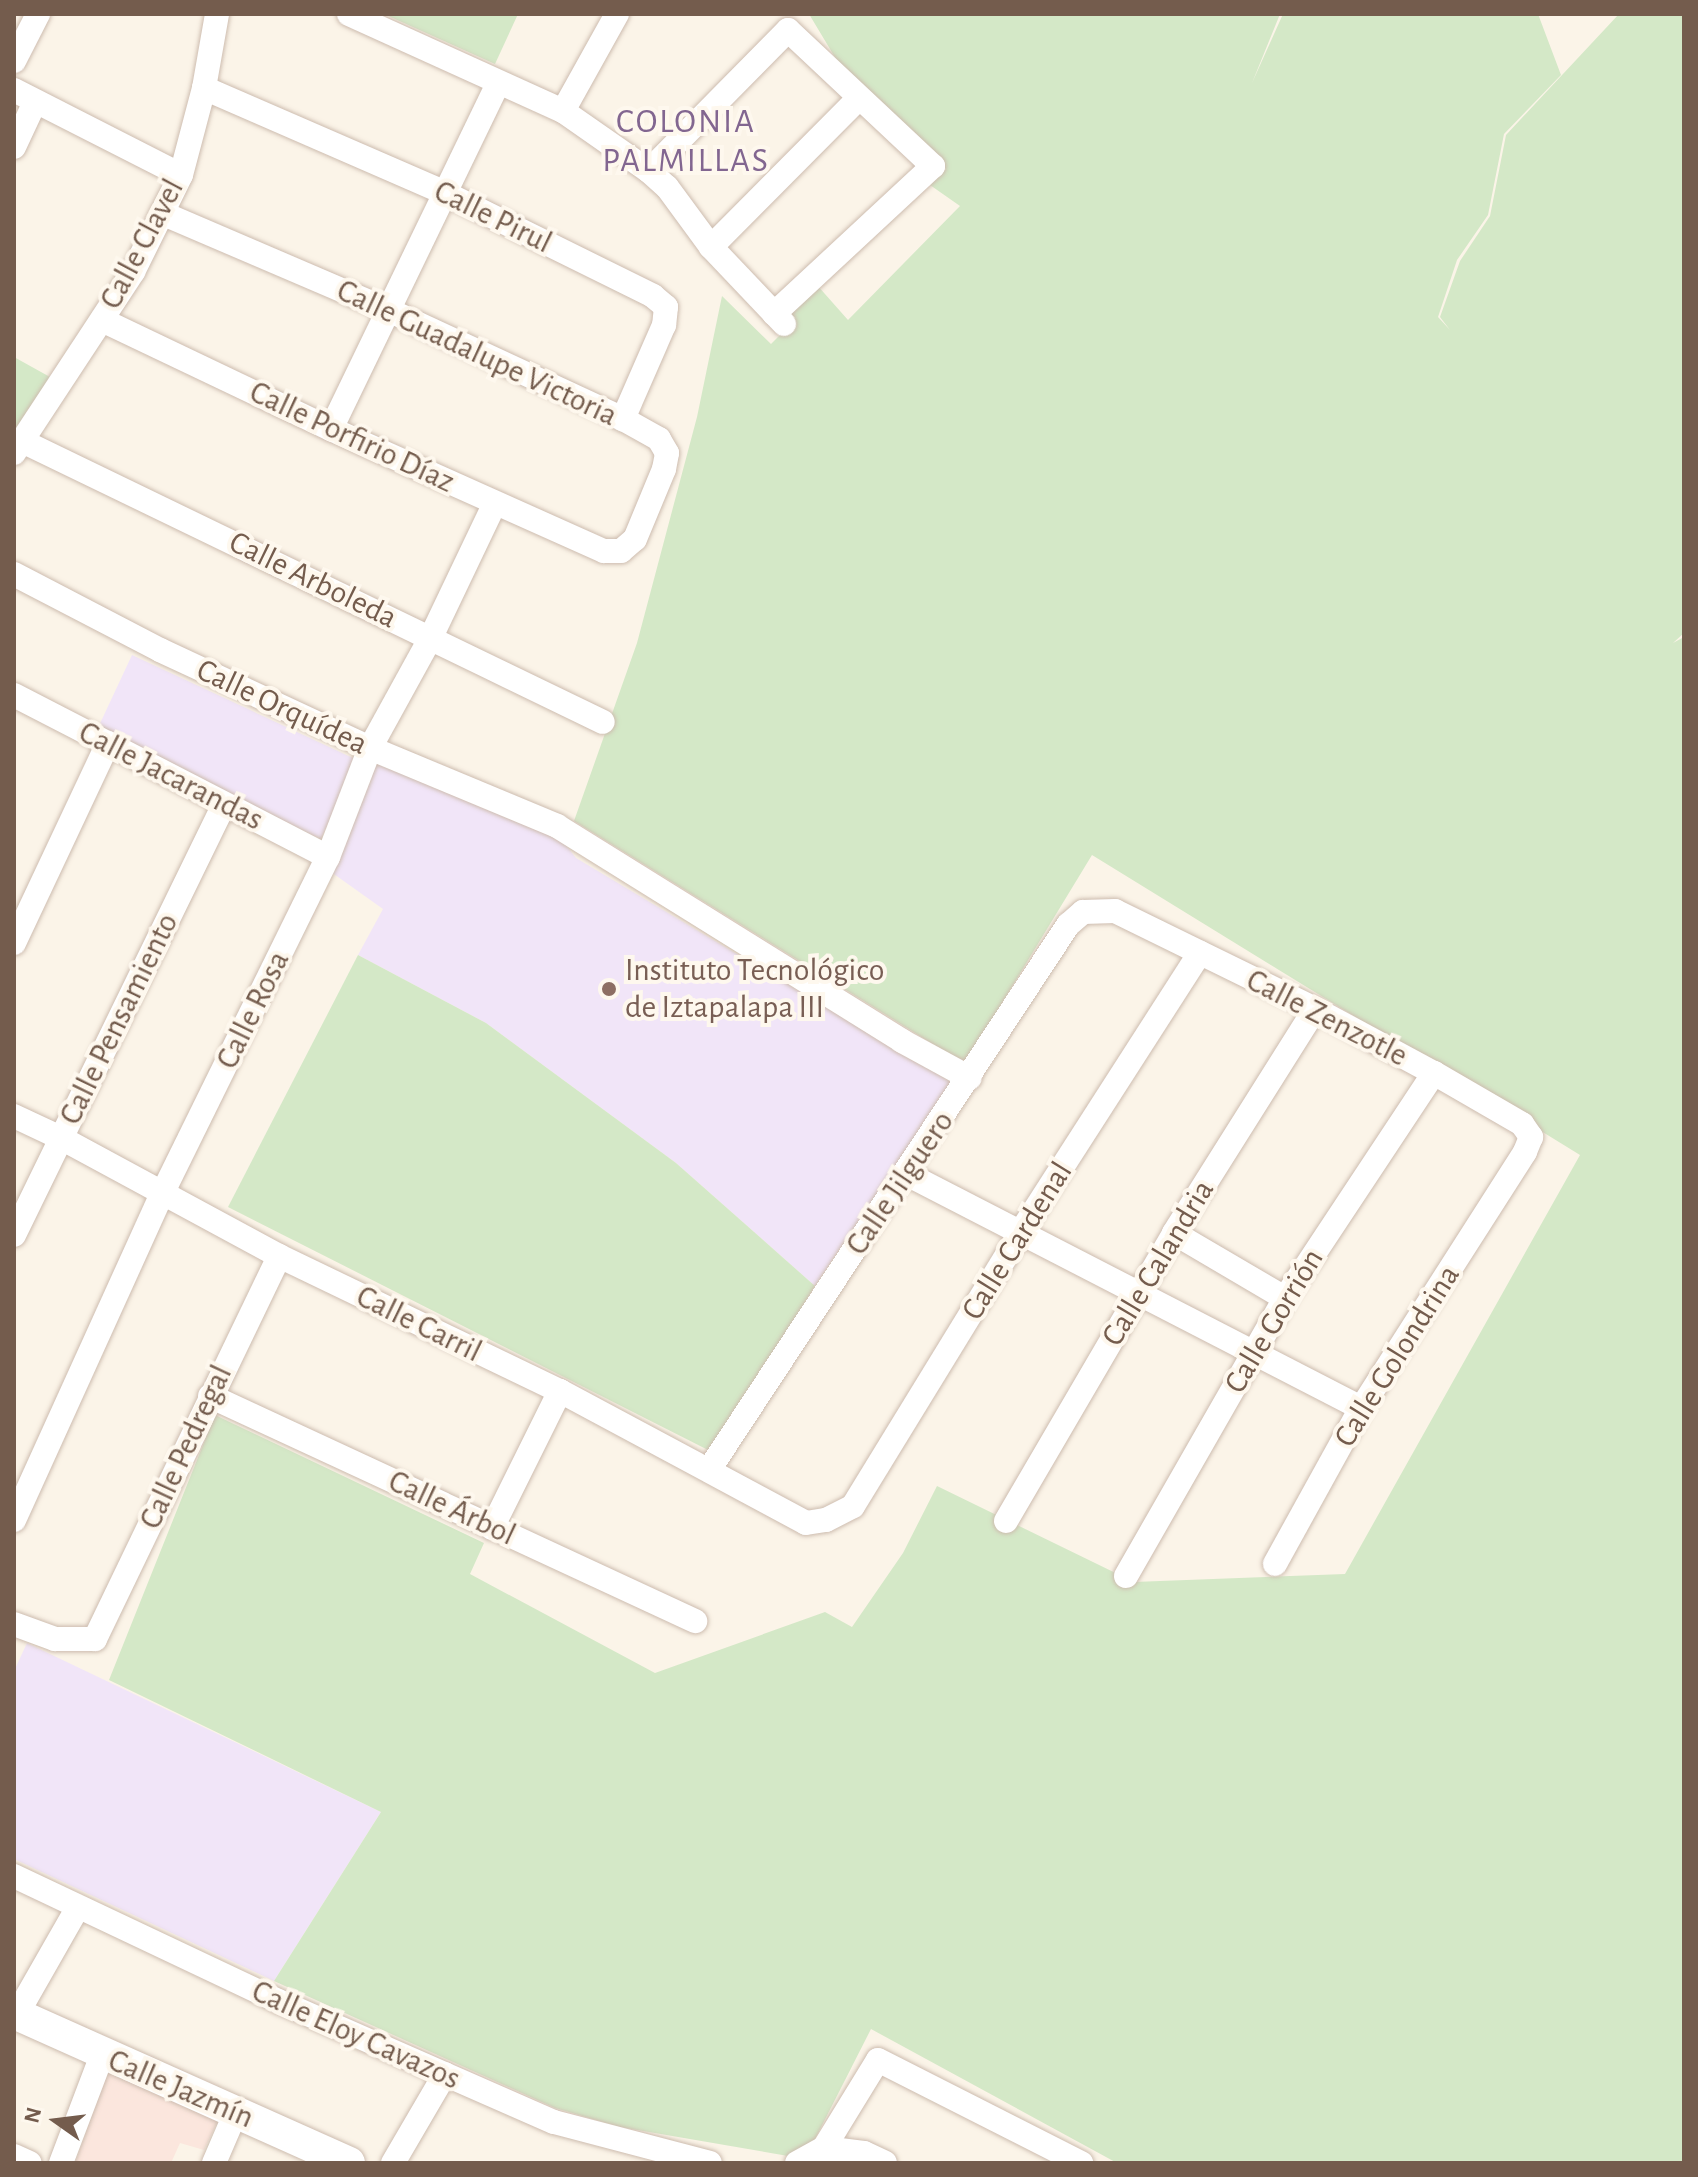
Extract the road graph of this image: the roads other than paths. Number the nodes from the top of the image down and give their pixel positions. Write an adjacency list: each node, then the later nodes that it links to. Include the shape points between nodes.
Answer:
1 (38, 14): 5 (street)
2 (217, 14): 7 (street, Calle Clavel)
3 (349, 14): 6 (street)
4 (617, 14): 10 (street)
5 (14, 61)
6 (498, 84): 10 (street); 14 (street)
7 (204, 88): 13 (street, Calle Clavel); 14 (street, Calle Pirul)
8 (24, 96): 11 (street); 13 (street)
9 (859, 98): 12 (street, via 788,30); 16 (street); 16 (street, via 933,166 779,319)
10 (563, 111): 12 (street)
11 (14, 147)
12 (649, 171): 16 (street)
13 (181, 175): 15 (street, Calle Clavel)
14 (445, 193): 17 (street); 19 (street, Calle Pirul, via 666,307 664,325)
15 (162, 213): 17 (street, Calle Guadalupe Victoria); 18 (street, Calle Clavel)
16 (711, 247)
17 (388, 310): 19 (street, Calle Guadalupe Victoria); 20 (street)
18 (102, 320): 20 (street, Calle Porfirio Díaz); 21 (street, Calle Clavel)
19 (623, 419): 23 (street, Calle Guadalupe Victoria, via 659,439 667,453 635,539 621,551)
20 (331, 429): 22 (street, Calle Porfirio Díaz)
21 (18, 447): 25 (street, Calle Arboleda)
22 (495, 503): 23 (street, Calle Porfirio Díaz); 25 (street, Calle Rosa)
23 (604, 551)
24 (14, 574): 29 (street, Calle Orquídea, via 160,650)
25 (431, 637): 27 (street, Calle Arboleda); 29 (street, Calle Rosa)
26 (14, 695): 28 (street, Calle Jacarandas)
27 (603, 722)
28 (108, 743): 30 (street, Calle Jacarandas); 33 (street)
29 (370, 748): 31 (street, Calle Rosa); 37 (street, Calle Orquídea, via 557,826)
30 (224, 804): 31 (street, Calle Jacarandas); 39 (street, Calle Pensamiento)
31 (328, 857): 42 (street, Calle Rosa)
32 (1099, 909): 34 (street, Calle Zenzotle, via 1115,911); 37 (street, Calle Jilguero, via 1083,912 1068,925)
33 (14, 943)
34 (1200, 953): 35 (street, Calle Zenzotle); 43 (street, Calle Cardenal)
35 (1315, 1009): 36 (street, Calle Zenzotle); 44 (street, Calle Calandria)
36 (1434, 1073): 40 (street, Calle Zenzotle, via 1522,1124 1531,1137); 48 (street, Calle Gorrión)
37 (970, 1078): 41 (street, Calle Jilguero)
38 (14, 1116): 39 (street, Calle Carril)
39 (61, 1138): 42 (street, Calle Carril); 45 (street, Calle Pensamiento)
40 (1525, 1152): 52 (street, Calle Golondrina)
41 (905, 1173): 43 (street); 53 (street, Calle Jilguero)
42 (162, 1194): 46 (street, Calle Carril); 54 (street, Calle Rosa)
43 (1020, 1233): 47 (street); 55 (street, Calle Cardenal, via 853,1506)
44 (1174, 1233): 47 (street, Calle Calandria); 48 (street)
45 (14, 1235)
46 (279, 1256): 50 (street, Calle Carril); 51 (street, Calle Pedregal)
47 (1138, 1293): 49 (street); 56 (street, Calle Calandria)
48 (1285, 1298): 49 (street, Calle Gorrión)
49 (1252, 1354): 52 (street); 59 (street, Calle Gorrión)
50 (560, 1391): 53 (street, Calle Carril); 57 (street)
51 (210, 1396): 57 (street, Calle Árbol); 61 (street, Calle Pedregal, via 95,1639 55,1639)
52 (1361, 1408): 58 (street, Calle Golondrina)
53 (709, 1470): 55 (street, Calle Carril, via 806,1523)
54 (14, 1520)
55 (826, 1520)
56 (1006, 1521)
57 (492, 1528): 60 (street, Calle Árbol)
58 (1275, 1564)
59 (1126, 1576)
60 (695, 1621)
61 (14, 1624)
62 (14, 1876): 63 (street, Calle Eloy Cavazos)
63 (77, 1909): 64 (street); 66 (street, Calle Eloy Cavazos)
64 (15, 2014): 65 (street, Calle Jazmín)
65 (102, 2055): 67 (street, Calle Jazmín); 71 (street)
66 (445, 2074): 74 (street); 75 (street, Calle Eloy Cavazos, via 554,2122)
67 (236, 2112): 72 (street); 73 (street, Calle Jazmín)
68 (14, 2156): 70 (street)
69 (821, 2156): 76 (street); 77 (street, via 864,2153); 78 (street, via 878,2060)
70 (30, 2163)
71 (61, 2163)
72 (214, 2163)
73 (349, 2163)
74 (393, 2163)
75 (710, 2163)
76 (797, 2163)
77 (885, 2163)
78 (1081, 2163)

